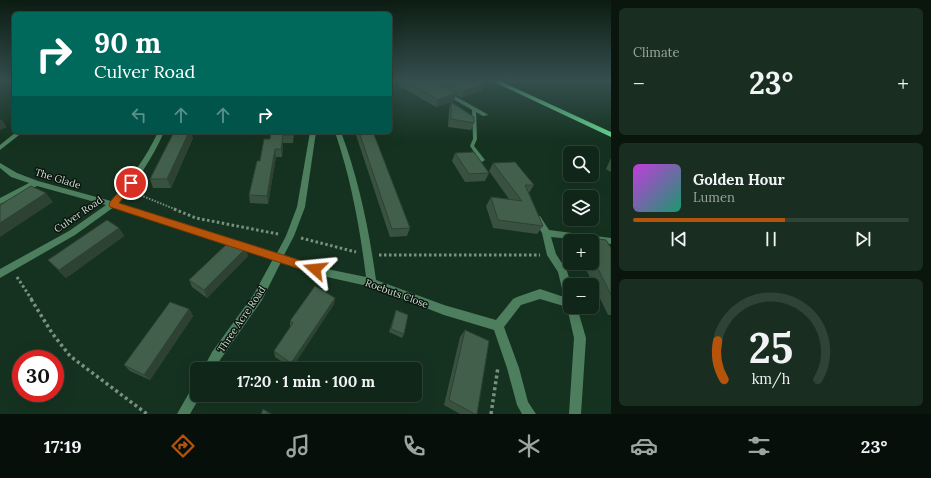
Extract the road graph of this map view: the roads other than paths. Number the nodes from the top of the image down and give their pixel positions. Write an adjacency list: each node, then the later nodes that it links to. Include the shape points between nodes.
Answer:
1 (459, 100): 3 (street)
2 (537, 100): 9 (main road)
3 (474, 109): 4 (street); 11 (lane, via 475,139 472,146)
4 (485, 114)
5 (18, 134): 10 (street)
6 (160, 134): 15 (street, Culver Road, via 152,152)
7 (314, 134): 19 (street, Three Acre Road, via 301,207)
8 (339, 134): 22 (street, via 351,168 361,211)
9 (611, 135)
10 (0, 148)
11 (482, 160)
12 (0, 166): 13 (street, The Glade)
13 (36, 183): 14 (street); 15 (street, The Glade)
14 (0, 201)
15 (113, 204): 19 (street, Roebuts Close); 20 (street, Culver Road, via 72,233)
16 (535, 216): 17 (street)
17 (546, 234): 18 (street); 21 (street, via 552,255)
18 (611, 241)
19 (279, 258): 22 (street, Roebuts Close, via 327,273); 26 (street, Three Acre Road, via 258,297)
20 (0, 274)
21 (564, 278)
22 (372, 283): 25 (street, Roebuts Close, via 444,310)
23 (563, 301): 25 (street, via 540,294 517,302)
24 (574, 314): 30 (street, via 580,338)
25 (498, 326): 29 (street, via 514,368 523,405)
26 (213, 362)
27 (190, 402): 28 (street)
28 (183, 414)
29 (530, 414)
30 (575, 414)

